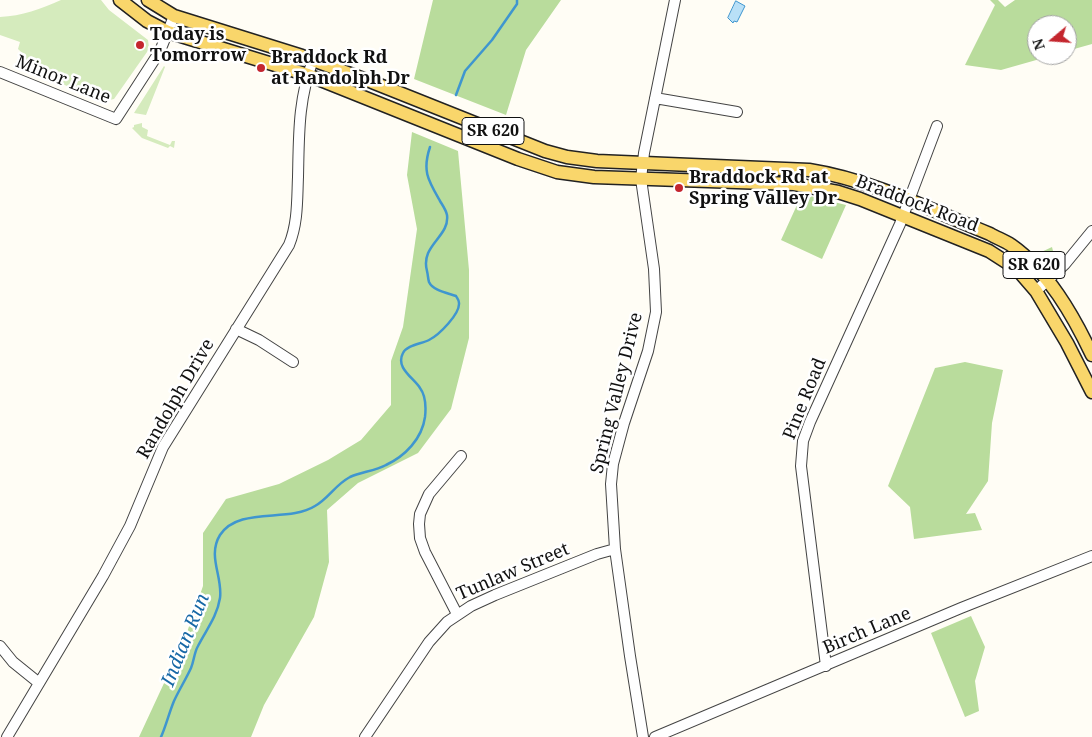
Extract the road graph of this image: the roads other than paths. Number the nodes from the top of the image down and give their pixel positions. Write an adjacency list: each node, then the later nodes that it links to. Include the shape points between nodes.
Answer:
1 (120, 0): 5 (main road, Braddock Road / SR 620)
2 (148, 0): 4 (main road, Braddock Road / SR 620)
3 (675, 0): 9 (street, Spring Valley Drive)
4 (174, 16): 5 (street, Minor Lane); 6 (main road, Braddock Road / SR 620)
5 (168, 32): 7 (street, Minor Lane, via 160,51 116,119); 8 (main road, Braddock Road / SR 620)
6 (313, 60): 8 (street, Randolph Drive); 12 (main road, Braddock Road / SR 620, via 545,151 567,157)
7 (0, 72)
8 (308, 75): 13 (main road, Braddock Road / SR 620, via 538,166 579,176); 19 (street, Randolph Drive, via 300,115 297,208 292,237 278,265)
9 (655, 98): 10 (street); 12 (street, Spring Valley Drive)
10 (737, 112)
11 (937, 126): 14 (street, Pine Road)
12 (642, 164): 13 (street, Spring Valley Drive); 14 (main road, Braddock Road / SR 620, via 831,173)
13 (641, 179): 15 (main road, Braddock Road / SR 620, via 794,184 838,192); 24 (street, Spring Valley Drive, via 654,269 656,312 648,351 613,464 610,500)
14 (909, 201): 15 (street, Pine Road); 17 (main road, Braddock Road / SR 620, via 1010,244)
15 (903, 216): 18 (main road, Braddock Road / SR 620, via 990,251 1018,269); 28 (street, Pine Road, via 803,441 801,466)
16 (1092, 231): 17 (street)
17 (1048, 281): 18 (street); 20 (main road, Braddock Road / SR 620)
18 (1036, 291): 22 (main road, Braddock Road / SR 620)
19 (236, 329): 21 (street); 29 (street, Randolph Drive, via 163,446 130,526)
20 (1092, 355)
21 (293, 362)
22 (1092, 392)
23 (461, 456): 26 (street, via 429,494 419,524 425,552)
24 (615, 549): 26 (street, Tunlaw Street, via 496,595); 32 (street, Spring Valley Drive)
25 (1092, 556): 28 (street, Birch Lane)
26 (457, 614): 31 (street, Tunlaw Street, via 429,642)
27 (0, 646): 29 (street)
28 (826, 666): 33 (street, Birch Lane)
29 (39, 684): 30 (street, Randolph Drive)
30 (7, 737)
31 (365, 737)
32 (643, 737)
33 (655, 737)

